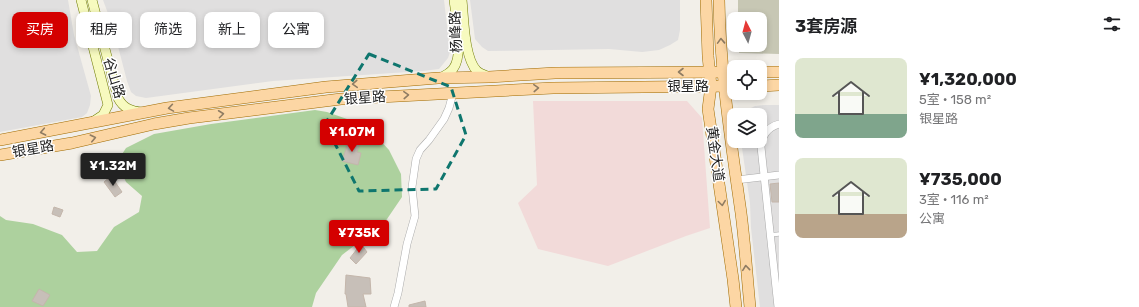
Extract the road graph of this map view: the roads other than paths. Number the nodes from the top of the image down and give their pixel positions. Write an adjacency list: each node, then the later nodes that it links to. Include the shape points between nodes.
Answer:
1 (82, 0): 21 (main road, 谷山路, via 108,105 99,119)
2 (92, 0): 20 (main road, 谷山路, via 118,98 129,109)
3 (454, 0): 13 (main road, 杨峰路, via 459,41 458,57 453,69)
4 (462, 0): 12 (main road, 杨峰路, via 471,60 478,72)
5 (706, 0): 8 (main road, 黄金大道)
6 (719, 0): 7 (main road, 黄金大道, one-way to 6, via 722,56)
7 (727, 67)
8 (710, 72): 9 (main road, 银星路); 12 (main road, 银星路, one-way to 12, via 585,72); 15 (main road, 黄金大道)
9 (727, 72)
10 (767, 72): 11 (main road)
11 (779, 72)
12 (489, 77): 13 (main road, 银星路)
13 (438, 78): 20 (main road, 银星路, one-way to 20, via 326,86)
14 (779, 85): 17 (main road)
15 (711, 86): 16 (main road, 银星路); 18 (main road, 银星路, one-way to 15, via 560,87); 32 (main road, 黄金大道, one-way to 32, via 708,109)
16 (727, 86)
17 (767, 86)
18 (453, 93): 24 (main road, 银星路, one-way to 18, via 190,118 334,100); 31 (street, via 444,119 416,158 412,187 415,216)
19 (727, 100): 27 (main road, 黄金大道, via 726,107)
20 (149, 112): 21 (main road, 银星路)
21 (88, 124): 23 (main road, 银星路, one-way to 23)
22 (779, 124): 26 (street, via 771,127 762,140)
23 (0, 140)
24 (0, 155)
25 (779, 175): 26 (street)
26 (764, 177): 27 (street); 29 (street)
27 (736, 180): 33 (main road, 黄金大道, one-way to 27)
28 (779, 234): 29 (lane)
29 (770, 235): 30 (street)
30 (777, 281): 34 (street)
31 (394, 307)
32 (736, 307)
33 (750, 307)
34 (778, 307)

